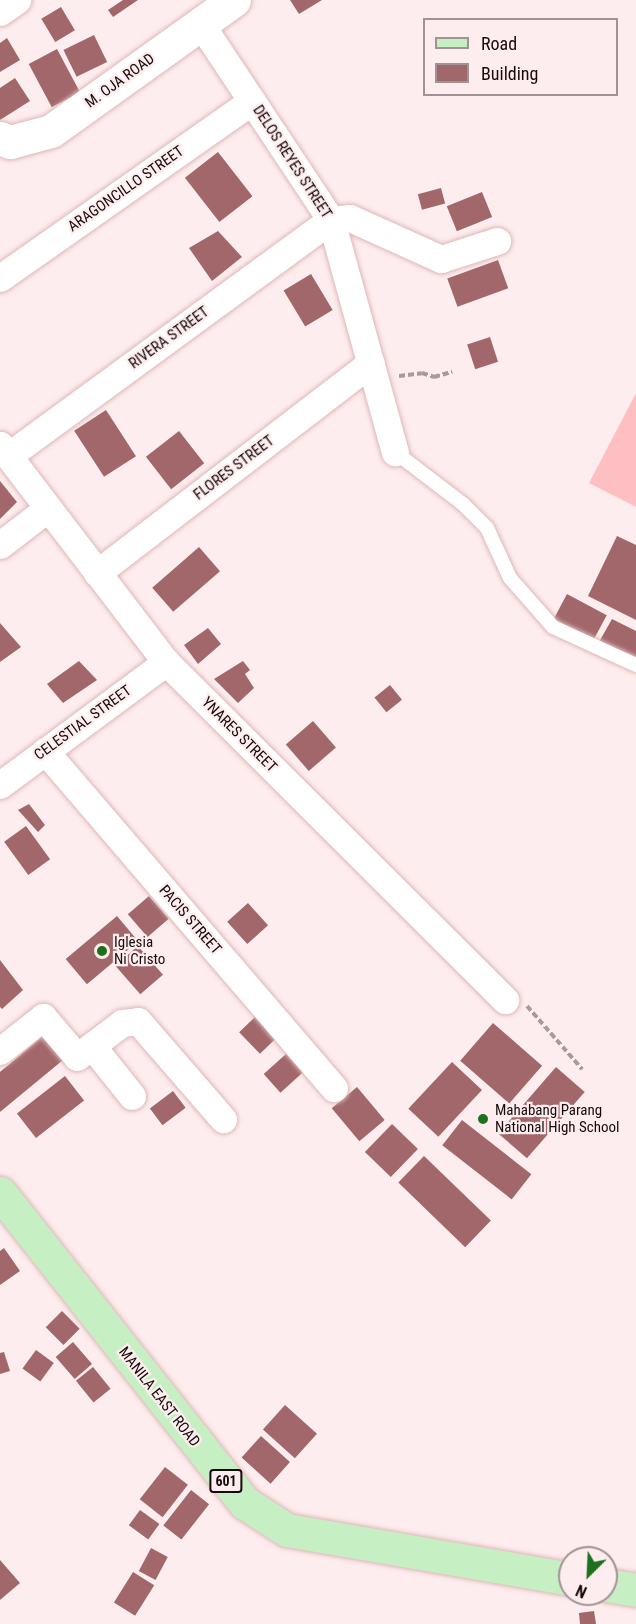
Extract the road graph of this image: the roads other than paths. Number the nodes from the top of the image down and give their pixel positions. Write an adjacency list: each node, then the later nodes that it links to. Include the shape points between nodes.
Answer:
1 (17, 0): 3 (street)
2 (234, 0): 4 (street, M. OJA ROAD)
3 (0, 12)
4 (200, 23): 5 (street, DELOS REYES STREET); 6 (street, M. OJA ROAD, via 51,131 10,142)
5 (252, 101): 7 (street, DELOS REYES STREET); 9 (street, ARAGONCILLO STREET)
6 (0, 138)
7 (331, 220): 8 (street, via 350,218 441,259); 10 (street, DELOS REYES STREET); 11 (street, RIVERA STREET)
8 (498, 241)
9 (0, 278)
10 (373, 371): 12 (street, DELOS REYES STREET); 15 (street, FLORES STREET)
11 (4, 451): 13 (street, YNARES STREET)
12 (395, 452): 17 (lane, via 463,504 487,528 510,578 553,627)
13 (47, 509): 14 (street); 15 (street, YNARES STREET)
14 (0, 545)
15 (97, 573): 16 (street, YNARES STREET)
16 (166, 662): 18 (street, CELESTIAL STREET); 20 (street, YNARES STREET)
17 (636, 665)
18 (45, 751): 19 (street, CELESTIAL STREET); 23 (street, PACIS STREET)
19 (0, 784)
20 (505, 1000)
21 (0, 1051): 22 (street, via 43,1017)
22 (84, 1052): 24 (street); 25 (street, via 122,1023 138,1020)
23 (334, 1088)
24 (132, 1096)
25 (223, 1119)
26 (0, 1193): 27 (main road, MANILA EAST ROAD / 601, via 245,1503 287,1530)
27 (558, 1577)
28 (618, 1587): 29 (main road)
29 (636, 1590)

